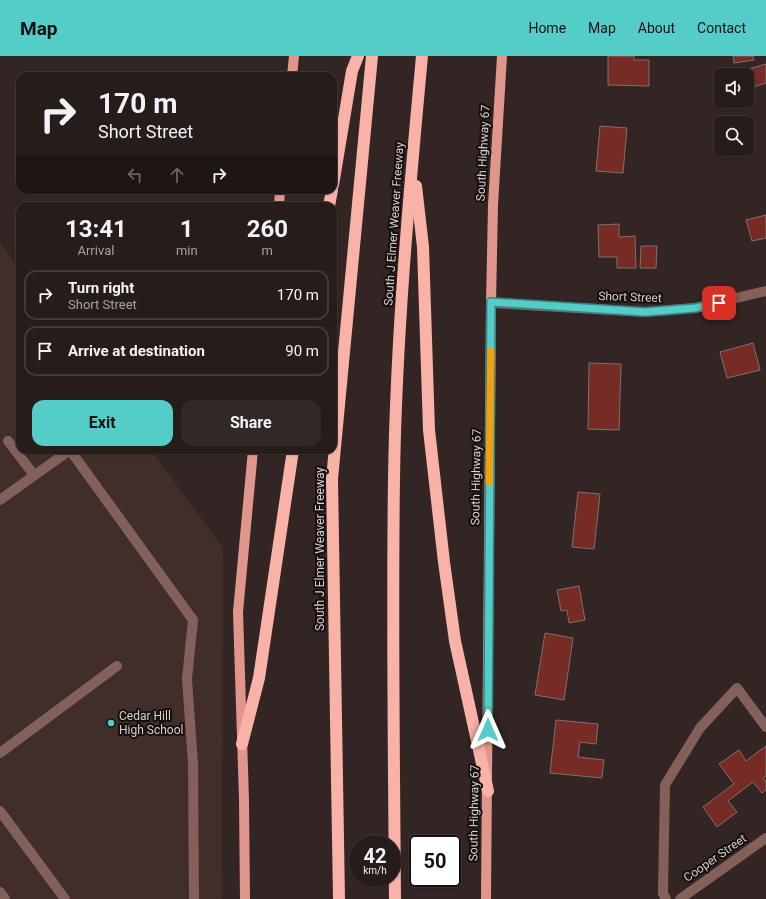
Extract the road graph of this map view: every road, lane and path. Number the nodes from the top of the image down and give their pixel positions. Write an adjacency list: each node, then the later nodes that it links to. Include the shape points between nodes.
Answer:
1 (294, 56): 6 (main road)
2 (358, 56): 8 (highway, via 352,71)
3 (372, 56): 11 (highway, South J Elmer Weaver Freeway)
4 (422, 56): 7 (highway, South J Elmer Weaver Freeway)
5 (502, 56): 10 (main road, South Highway 67, via 493,205)
6 (292, 72)
7 (413, 156): 26 (highway, via 423,247 428,430 455,641); 35 (highway, South J Elmer Weaver Freeway, via 394,478)
8 (337, 161)
9 (766, 291): 10 (street, Short Street, via 695,308 645,312)
10 (491, 302): 26 (main road, South Highway 67)
11 (337, 426)
12 (8, 441): 13 (street)
13 (16, 452)
14 (18, 454): 20 (street)
15 (64, 454): 20 (street)
16 (73, 454): 32 (street, via 194,620 187,679 193,764)
17 (253, 454): 24 (main road, via 238,612)
18 (292, 454): 24 (highway, via 259,678)
19 (334, 454): 34 (highway, South J Elmer Weaver Freeway, via 332,479)
20 (34, 476): 21 (street)
21 (0, 500)
22 (117, 666): 25 (street)
23 (766, 728): 37 (street, via 737,688 700,728 665,785 663,893)
24 (242, 744): 33 (main road)
25 (0, 753)
26 (488, 791): 36 (main road, South Highway 67)
27 (0, 811): 31 (street)
28 (766, 838): 38 (street, Cooper Street)
29 (0, 892): 30 (street)
30 (5, 899)
31 (65, 899)
32 (194, 899)
33 (245, 899)
34 (339, 899)
35 (394, 899)
36 (486, 899)
37 (666, 899)
38 (680, 899)

